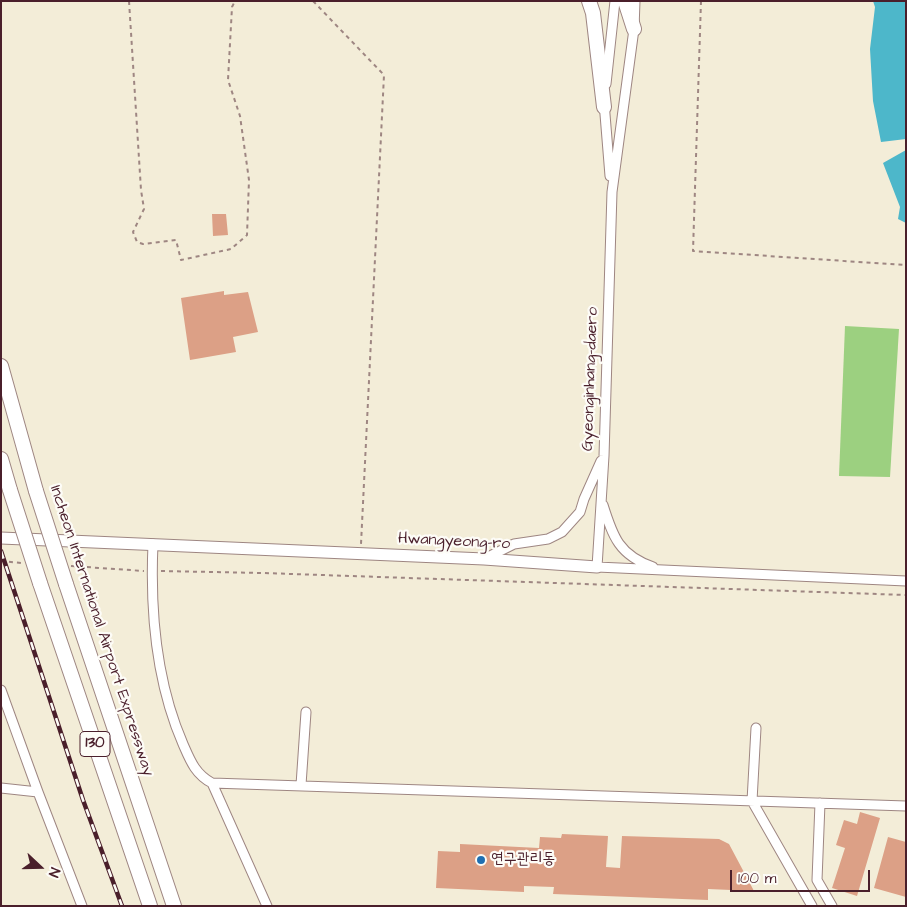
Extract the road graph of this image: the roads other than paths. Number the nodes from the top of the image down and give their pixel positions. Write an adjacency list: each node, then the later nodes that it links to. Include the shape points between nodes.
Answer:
1 (589, 1): 6 (highway)
2 (615, 1): 6 (street, Gyeonginhang-daero)
3 (626, 1): 5 (highway)
4 (635, 1): 5 (street, Gyeonginhang-daero)
5 (634, 29): 7 (street, Gyeonginhang-daero)
6 (604, 107): 7 (street, Gyeonginhang-daero)
7 (612, 192): 9 (street, Gyeonginhang-daero)
8 (1, 366): 30 (highway, Incheon International Airport Expressway / 130, bridge, via 36,491)
9 (604, 456): 11 (street, Gyeonginhang-daero); 14 (street, via 580,512 562,532 548,539 514,544)
10 (1, 459): 29 (highway, 130, bridge)
11 (602, 500): 15 (street, Gyeonginhang-daero); 16 (street, via 611,529 625,553 652,567)
12 (1, 538): 13 (main road, Hwangyeong-ro)
13 (153, 544): 14 (main road, Hwangyeong-ro); 21 (street, via 152,571 167,699 192,764 203,778)
14 (484, 559): 15 (main road, Hwangyeong-ro)
15 (597, 567): 16 (street, Hwangyeong-ro)
16 (688, 572): 17 (street, Hwangyeong-ro)
17 (906, 581)
18 (1, 690): 24 (street)
19 (306, 712): 22 (street)
20 (756, 728): 25 (street)
21 (212, 783): 22 (street); 31 (street)
22 (301, 785): 25 (street)
23 (1, 788): 24 (street)
24 (38, 792): 28 (street)
25 (752, 800): 26 (street); 32 (street)
26 (820, 803): 27 (street); 33 (street, via 817,880)
27 (906, 806)
28 (82, 906)
29 (150, 906)
30 (174, 906)
31 (267, 906)
32 (812, 906)
33 (832, 906)

